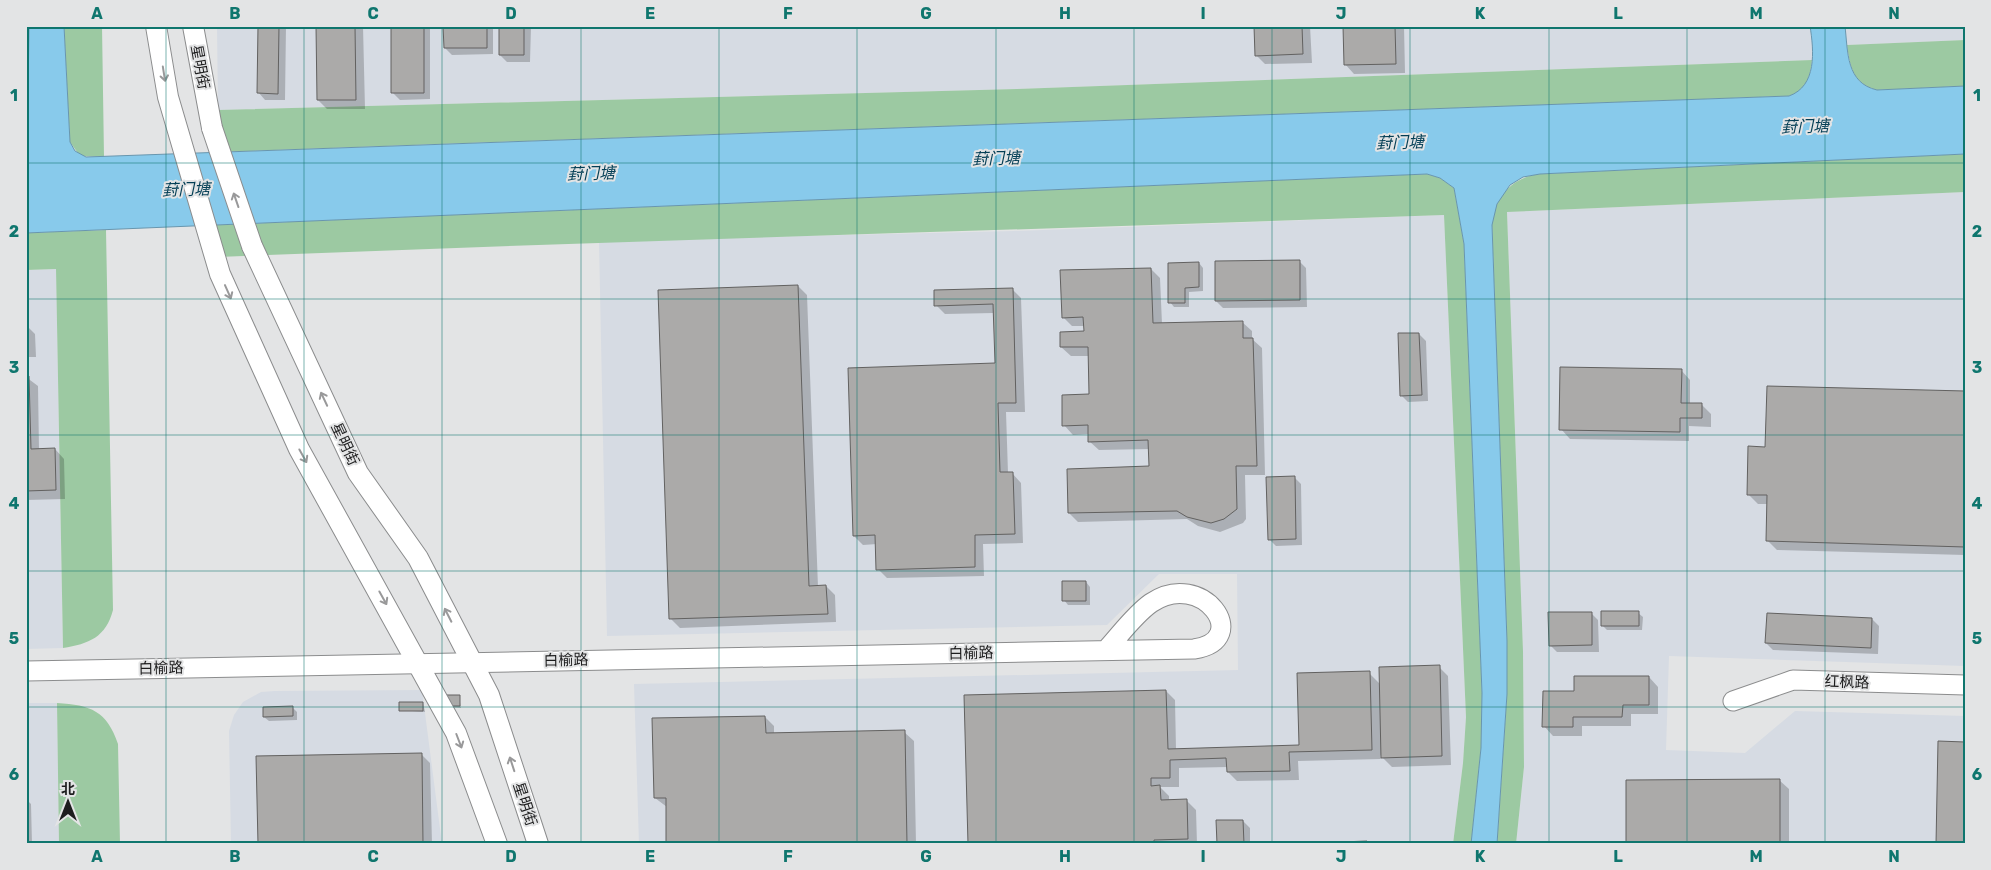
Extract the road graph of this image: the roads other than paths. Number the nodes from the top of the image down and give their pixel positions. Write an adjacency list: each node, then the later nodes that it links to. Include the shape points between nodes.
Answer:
1 (156, 26): 5 (main road, one-way to 5, via 168,97 220,274 299,449)
2 (193, 26): 4 (main road, 星明街, one-way to 2, bridge, via 418,558 358,473 252,246 212,128)
3 (1106, 650): 3 (street, 白榆路, via 1204,648 1217,638 1220,622 1213,608 1200,597 1169,596 1150,604); 4 (street, 白榆路)
4 (472, 662): 5 (street, 白榆路); 10 (main road, 星明街, one-way to 4, via 489,695)
5 (420, 663): 6 (street, 白榆路); 9 (main road, one-way to 9, via 456,733)
6 (26, 671)
7 (1965, 685): 8 (street, 红枫路, via 1793,680)
8 (1733, 701)
9 (497, 844)
10 (538, 844)

